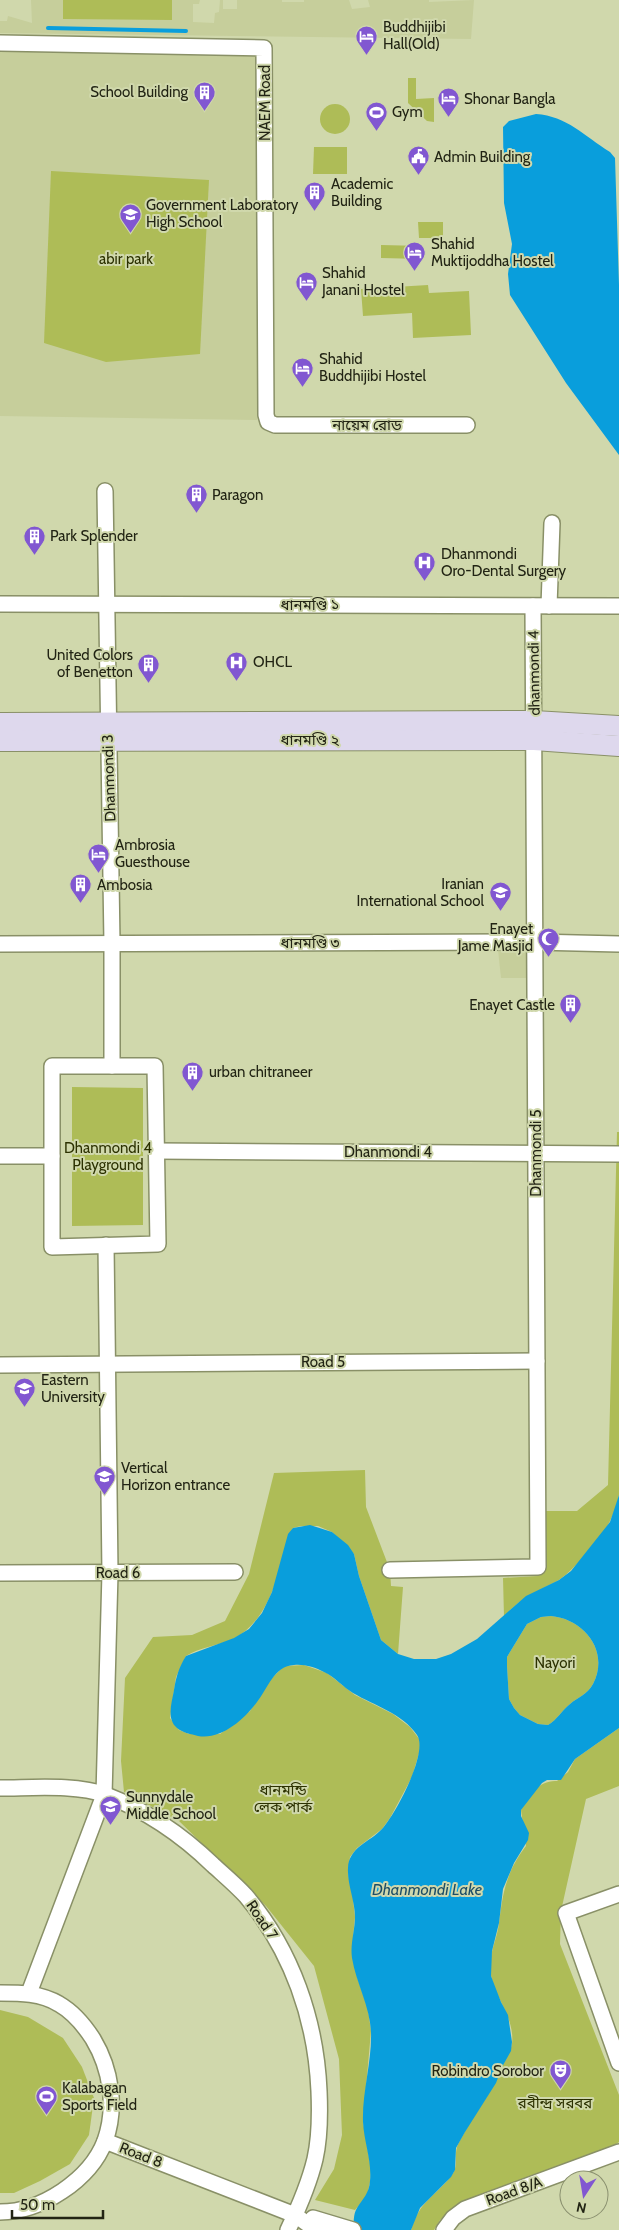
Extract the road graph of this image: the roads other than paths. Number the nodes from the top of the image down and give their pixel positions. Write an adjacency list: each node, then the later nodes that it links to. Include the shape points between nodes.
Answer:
1 (0, 43): 2 (street, NAEM Road, via 264,48)
2 (268, 422): 3 (street, নায়েম রোড, via 275,426)
3 (467, 425)
4 (104, 491): 7 (street, Dhanmondi 3)
5 (552, 523): 9 (street)
6 (0, 604): 7 (street, ধানমণ্ডি ১)
7 (106, 604): 8 (street, ধানমণ্ডি ১); 14 (street, Dhanmondi 3)
8 (533, 606): 9 (street, ধানমণ্ডি ১); 13 (street, dhanmondi 4)
9 (549, 606): 10 (street, ধানমণ্ডি ১)
10 (619, 606)
11 (0, 723): 14 (main road, ধানমণ্ডি ২)
12 (619, 726): 13 (main road, ধানমণ্ডি ২)
13 (534, 730): 14 (main road, ধানমণ্ডি ২); 16 (main road, ধানমণ্ডি ২); 17 (street, Dhanmondi 5)
14 (107, 732): 15 (main road, ধানমণ্ডি ২); 18 (street, Dhanmondi 3)
15 (0, 741)
16 (619, 746)
17 (535, 942): 18 (street, ধানমণ্ডি ৩); 20 (street, ধানমণ্ডি ৩); 23 (street, Dhanmondi 5)
18 (112, 943): 19 (street, ধানমণ্ডি ৩); 21 (street, Dhanmondi 3)
19 (0, 944)
20 (619, 944)
21 (112, 1066): 22 (street, via 155,1066); 26 (street, via 52,1066)
22 (156, 1151): 23 (street, Dhanmondi 4); 27 (street, via 158,1244)
23 (536, 1153): 24 (street, Dhanmondi 4); 28 (street, Dhanmondi 5)
24 (619, 1154)
25 (0, 1156): 26 (street)
26 (52, 1156): 27 (street, via 52,1247)
27 (106, 1245): 29 (street)
28 (537, 1361): 29 (street, Road 5); 31 (street, Dhanmondi 5, via 538,1567)
29 (109, 1364): 30 (street, Road 5); 34 (street)
30 (0, 1365)
31 (390, 1570)
32 (235, 1572): 34 (street, Road 6)
33 (0, 1573): 34 (street, Road 6)
34 (110, 1573): 36 (street)
35 (0, 1788): 36 (street, Road 7, via 73,1789)
36 (104, 1794): 39 (street); 45 (street, Road 7, via 152,1818 200,1852 245,1895 275,1937 294,1975 308,2016 317,2059 320,2114)
37 (619, 1894): 40 (street, via 566,1912)
38 (0, 1993): 39 (street, Road 8)
39 (29, 1993): 41 (street, Road 8, via 59,2003 73,2014 86,2028 104,2060 111,2098)
40 (619, 2063)
41 (105, 2141): 44 (street, via 88,2168 55,2196 24,2209); 45 (street, Road 8)
42 (619, 2152): 43 (street, Road 8/A)
43 (465, 2209): 48 (street, Road 8/A); 49 (street)
44 (0, 2212)
45 (309, 2221): 46 (street, Road 7); 47 (street)
46 (288, 2230)
47 (353, 2230)
48 (444, 2230)
49 (457, 2230)

